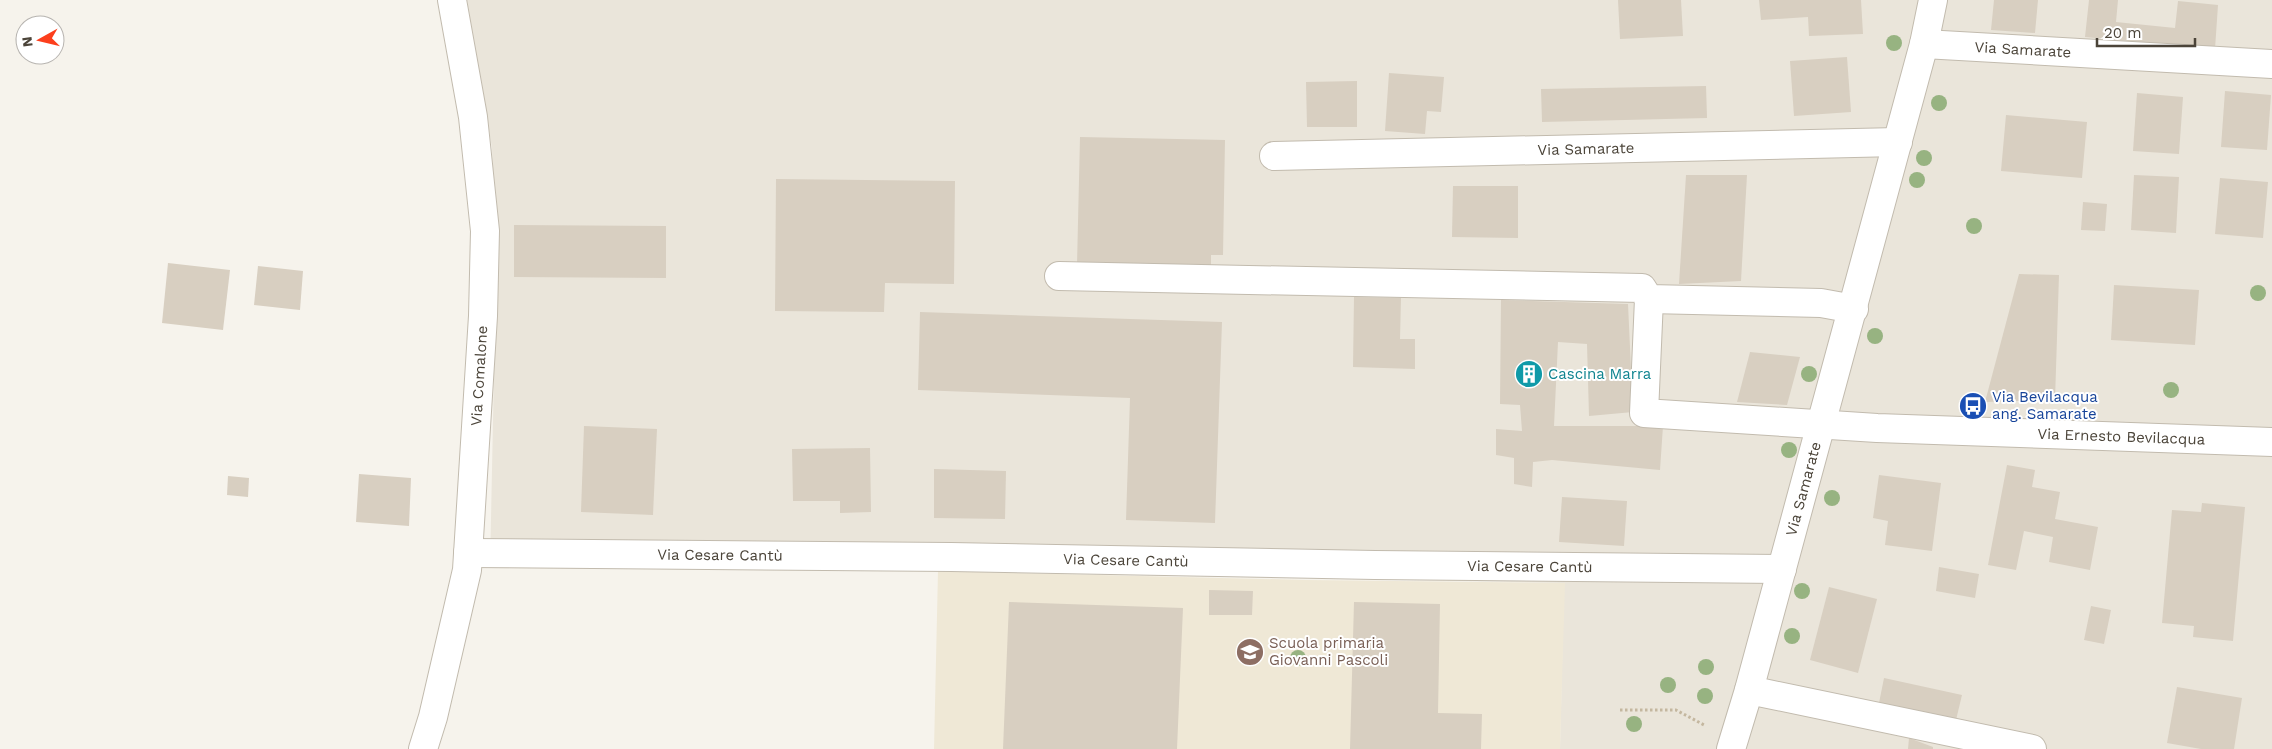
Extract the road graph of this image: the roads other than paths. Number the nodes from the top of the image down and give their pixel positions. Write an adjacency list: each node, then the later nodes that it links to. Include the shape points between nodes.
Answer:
1 (452, 0): 12 (street, Via Comalone, via 473,117 485,231 480,379)
2 (1933, 0): 3 (street, Via Samarate)
3 (1924, 44): 4 (street, Via Samarate); 5 (street, Via Samarate)
4 (2272, 64)
5 (1898, 142): 6 (street, Via Samarate); 9 (street, Via Samarate)
6 (1274, 156)
7 (1059, 276): 8 (street, via 1642,288)
8 (1649, 299): 9 (street, via 1821,303); 10 (street, Via Ernesto Bevilacqua, via 1644,413)
9 (1854, 309): 10 (street, Via Samarate)
10 (1822, 424): 11 (street, Via Ernesto Bevilacqua); 13 (street, Via Samarate)
11 (2272, 442)
12 (468, 553): 13 (street, Via Cesare Cantù); 16 (street, Via Comalone, via 467,570)
13 (1782, 569): 14 (street, Via Samarate)
14 (1749, 690): 15 (street, Via Samarate); 17 (street)
15 (1722, 739)
16 (423, 749)
17 (2032, 749)

